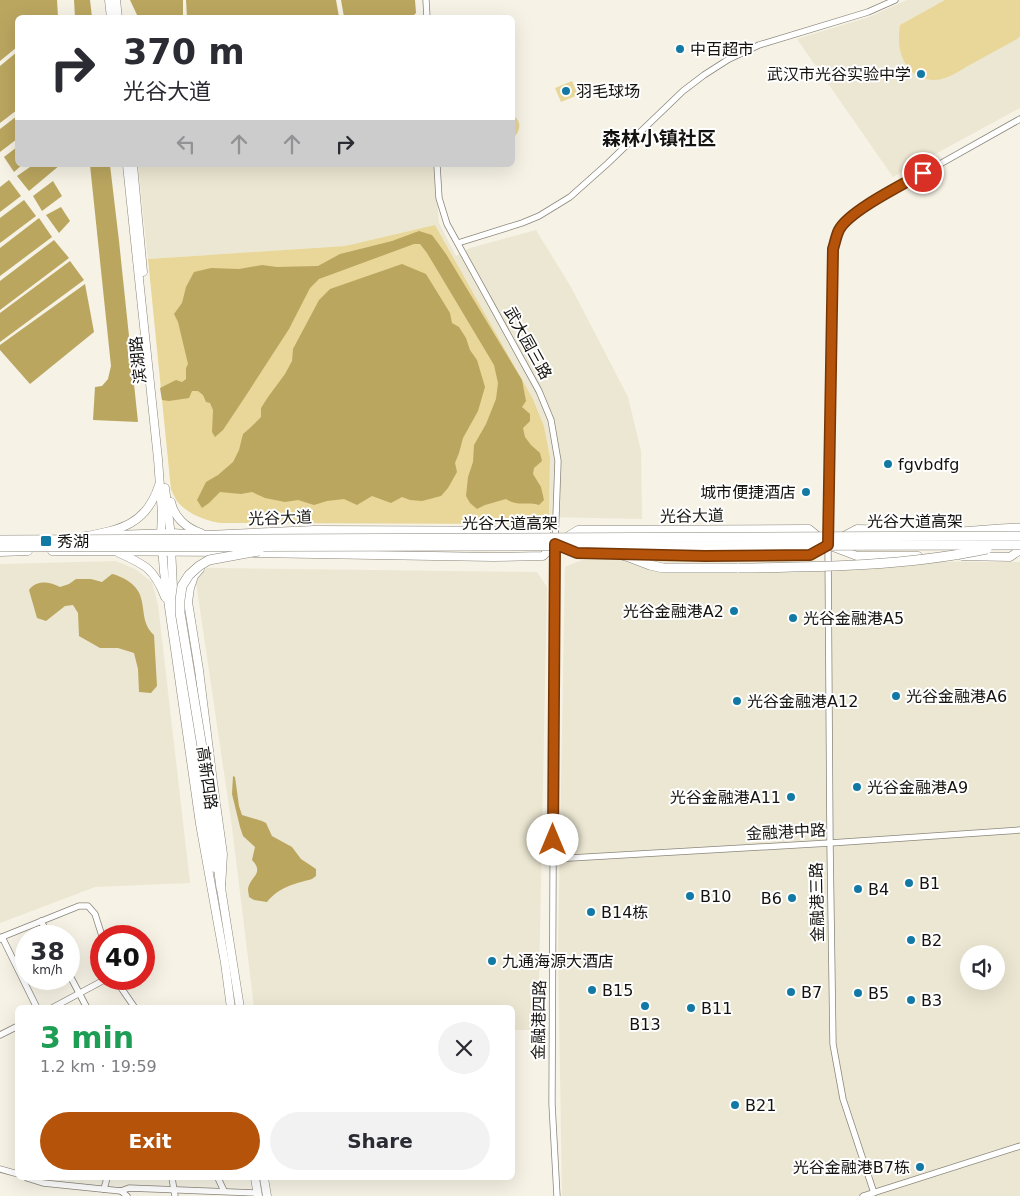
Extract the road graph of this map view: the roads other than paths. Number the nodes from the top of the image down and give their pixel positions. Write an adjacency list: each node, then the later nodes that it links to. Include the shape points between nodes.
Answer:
1 (109, 0): 5 (main road)
2 (116, 0): 6 (main road)
3 (426, 0): 7 (street)
4 (895, 0): 12 (street, via 868,12 759,45 728,59 683,91 570,197 522,223)
5 (111, 15)
6 (118, 15)
7 (427, 15)
8 (1020, 119): 23 (street, 金融港三路, via 876,200 848,218 839,230 833,249)
9 (126, 167): 13 (main road, 滨湖路)
10 (133, 167): 13 (main road, 滨湖路)
11 (437, 167): 12 (street, 武大园三路, via 439,198 447,224)
12 (458, 243): 22 (street, 武大园三路, via 539,391 551,420 558,462)
13 (162, 473): 16 (main road, 滨湖路); 17 (main road, 滨湖路); 18 (main road, via 172,509 182,523); 19 (main road, via 155,498 134,522)
14 (1020, 528): 15 (highway)
15 (960, 532): 20 (main road, 光谷大道, via 1010,533); 23 (main road, 光谷大道, via 857,529)
16 (171, 533): 17 (main road, 光谷大道); 18 (main road, 光谷大道); 31 (main road, 滨湖路)
17 (161, 534): 19 (main road, 光谷大道); 31 (main road, 滨湖路)
18 (208, 535): 22 (main road, 光谷大道, via 314,530 544,531)
19 (81, 536): 21 (main road, 光谷大道)
20 (1020, 537): 21 (highway, 光谷大道高架, bridge)
21 (0, 538)
22 (555, 544): 23 (main road, 光谷大道, via 578,530 760,528 809,529); 32 (main road, 光谷大道, via 544,556); 33 (main road, 光谷大道, via 577,553); 37 (street, 金融港四路)
23 (828, 545): 28 (main road, 光谷大道, via 857,556 1010,556); 33 (main road, 光谷大道, via 810,555); 36 (street, 金融港三路)
24 (1006, 545): 25 (highway, 光谷大道高架, bridge); 27 (highway, 光谷大道高架, bridge); 33 (highway, bridge, via 871,565 663,568)
25 (1020, 545)
26 (0, 547): 27 (highway, 光谷大道高架, bridge)
27 (312, 547): 38 (highway, bridge, via 209,560 188,575 182,586 180,613)
28 (1020, 550)
29 (0, 552): 30 (main road, 光谷大道)
30 (100, 552): 31 (main road, 光谷大道); 34 (main road, via 120,554 144,565 162,590)
31 (167, 552): 32 (main road, 光谷大道); 34 (main road, 高新四路, via 164,572); 38 (main road, 高新四路, via 210,843)
32 (245, 552): 38 (main road, 高新四路, via 225,556 203,566 194,576 188,602 223,854)
33 (618, 554)
34 (169, 609): 51 (main road, 高新四路)
35 (1020, 830): 36 (street, 金融港中路)
36 (830, 843): 37 (street, 金融港中路); 68 (street, 金融港三路, via 832,1044 843,1099)
37 (553, 859): 72 (street, 金融港四路, via 552,1104)
38 (221, 888): 52 (main road, 高新四路)
39 (41, 922): 40 (street); 41 (street, via 79,906 88,906); 42 (street)
40 (43, 925)
41 (98, 925)
42 (1, 938): 47 (street)
43 (90, 987): 46 (street)
44 (77, 990): 46 (street)
45 (123, 990): 50 (street)
46 (79, 993): 48 (street); 49 (street)
47 (35, 1005)
48 (57, 1005)
49 (85, 1005)
50 (133, 1005)
51 (231, 1005)
52 (240, 1005)
53 (15, 1028): 54 (street)
54 (0, 1035)
55 (1020, 1146): 68 (street)
56 (0, 1169): 57 (street)
57 (15, 1173)
58 (33, 1180): 64 (street)
59 (106, 1180): 64 (street)
60 (172, 1180): 67 (street)
61 (219, 1180): 66 (street)
62 (255, 1180): 69 (main road)
63 (264, 1180): 71 (main road)
64 (104, 1189): 65 (street)
65 (121, 1191): 67 (street, via 129,1188); 70 (street)
66 (224, 1192): 67 (street); 69 (street)
67 (175, 1193)
68 (874, 1193): 73 (street)
69 (258, 1194)
70 (127, 1196)
71 (266, 1196)
72 (557, 1196)
73 (863, 1196)

